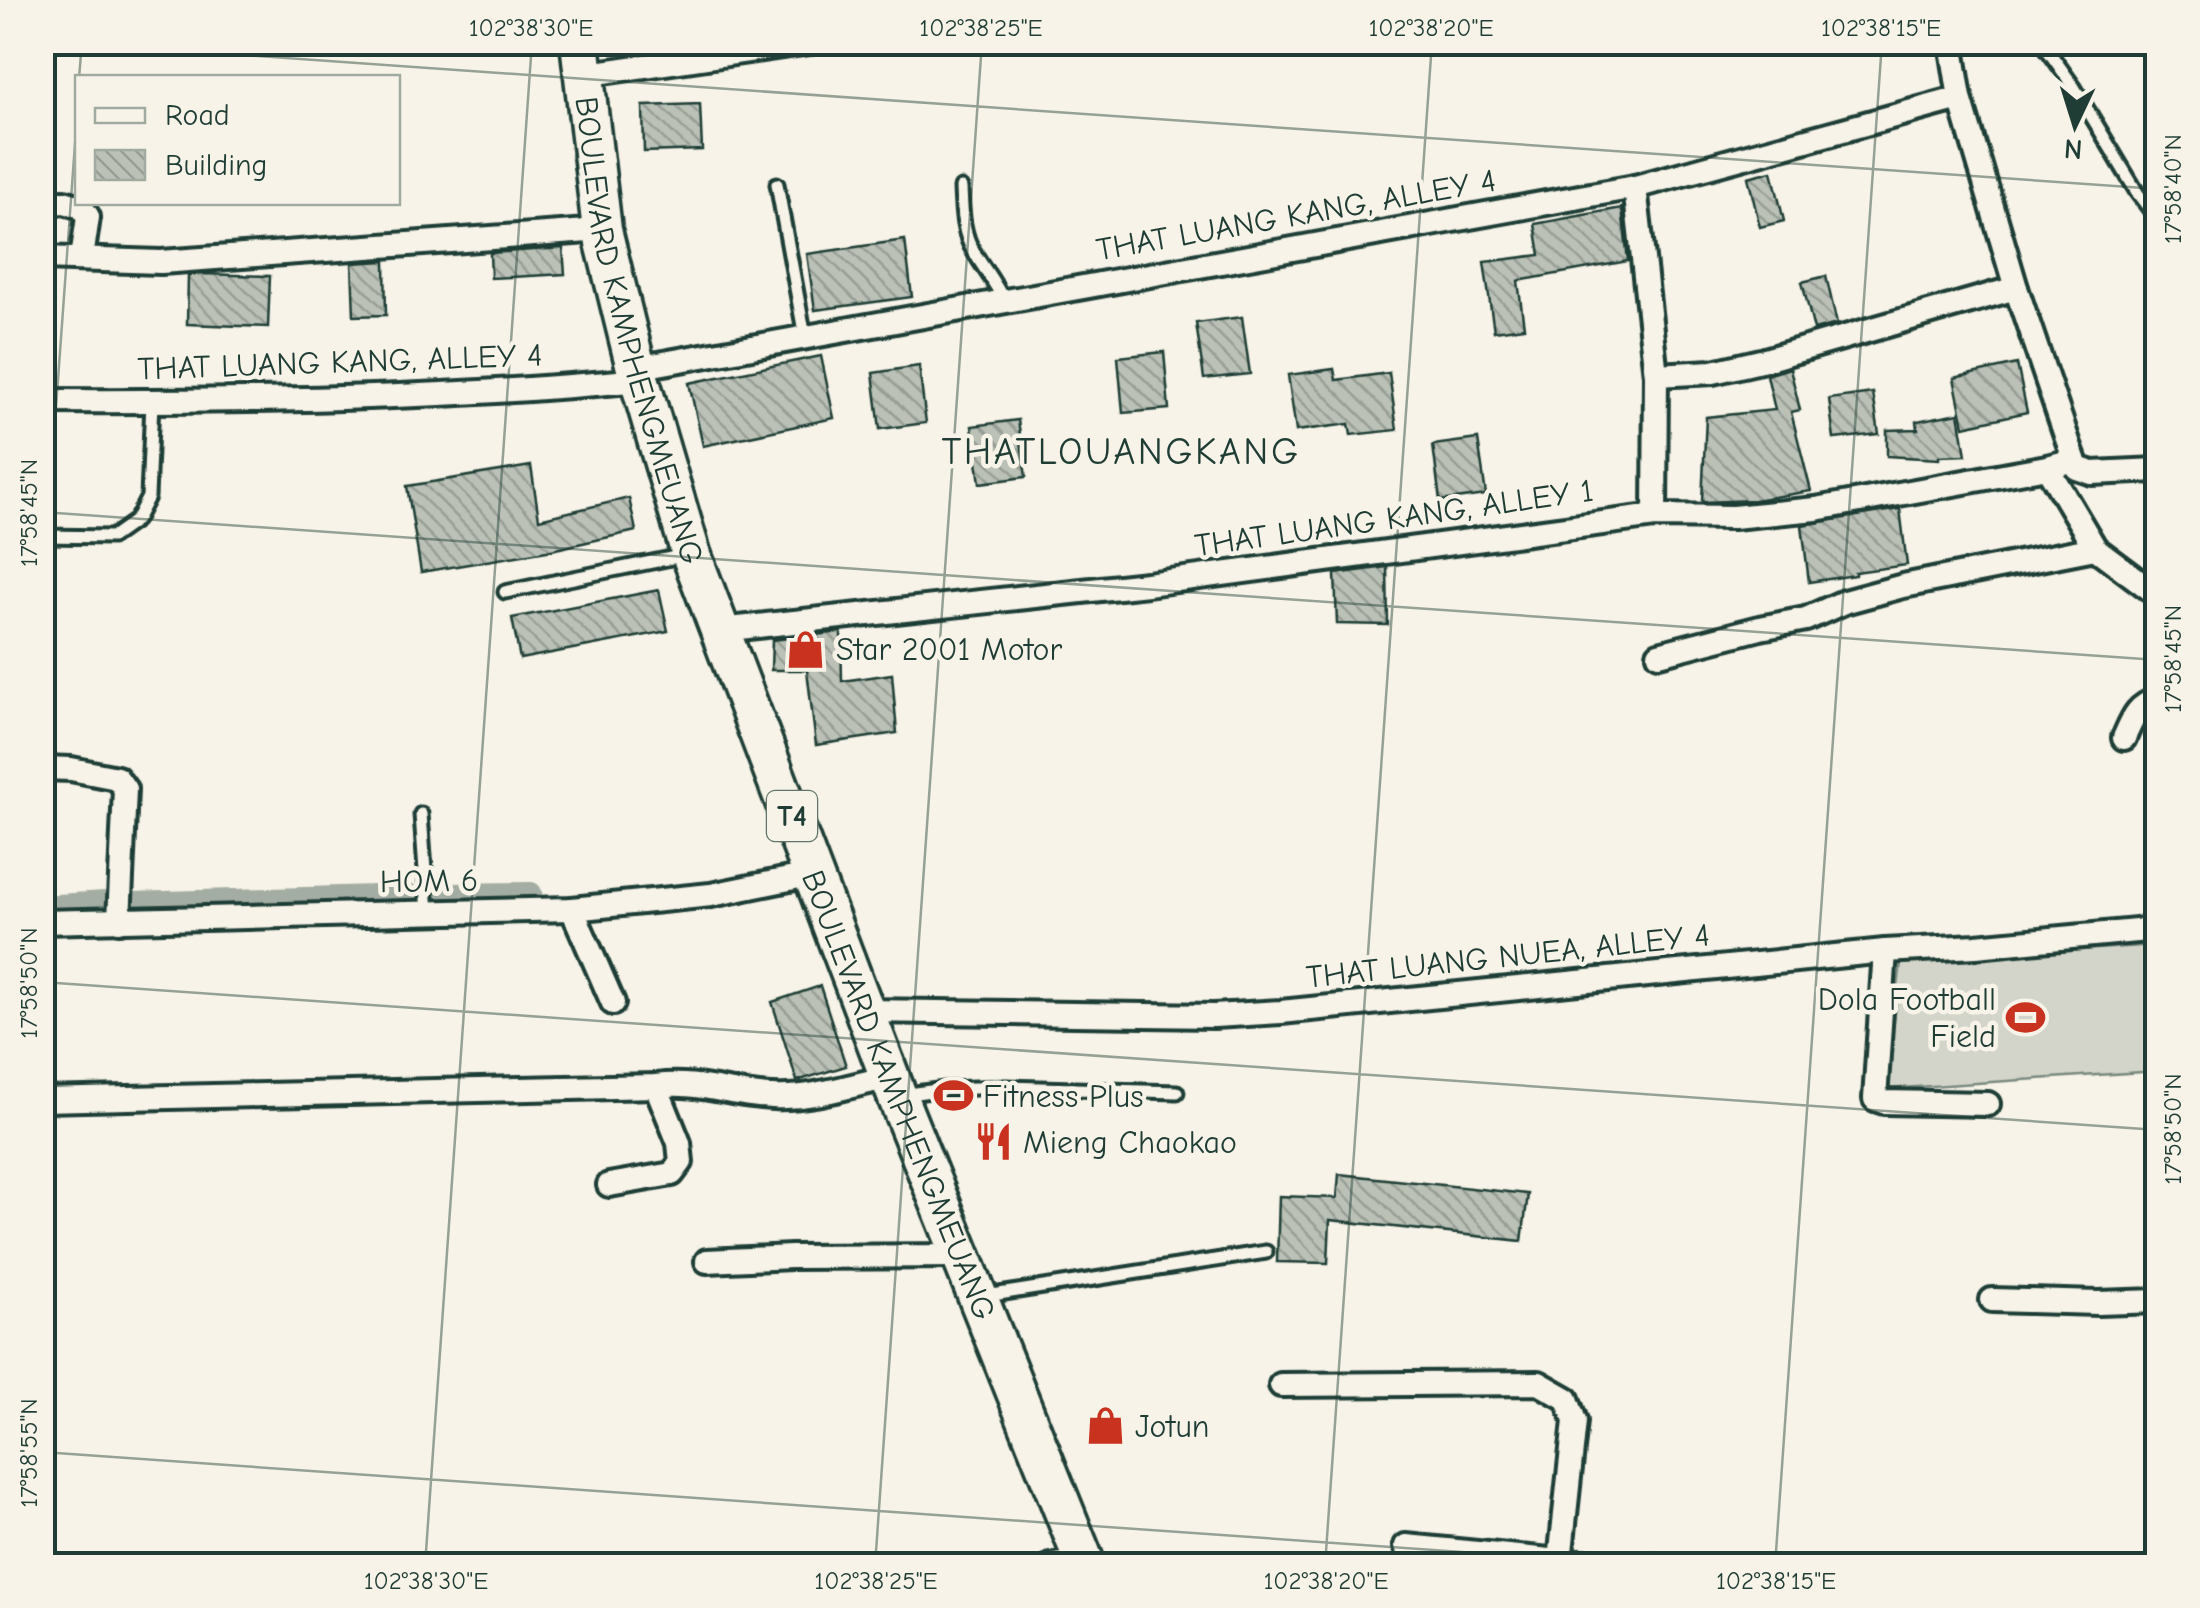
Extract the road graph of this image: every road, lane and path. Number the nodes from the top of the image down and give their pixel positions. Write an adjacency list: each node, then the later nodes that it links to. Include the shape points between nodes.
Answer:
1 (810, 42): 4 (street)
2 (1950, 42): 5 (street)
3 (2042, 42): 12 (lane)
4 (581, 58): 13 (main road, BOULEVARD KAMPHENGMEUANG / T4)
5 (1960, 98): 7 (street, THAT LUANG KANG, ALLEY 4); 16 (street)
6 (777, 184): 18 (lane)
7 (1635, 187): 17 (street, THAT LUANG KANG, ALLEY 4); 20 (street)
8 (961, 188): 17 (lane, via 967,236)
9 (42, 203): 10 (street)
10 (75, 204)
11 (78, 205): 15 (street, via 88,217)
12 (2158, 220)
13 (602, 230): 15 (street, via 161,262); 19 (main road, BOULEVARD KAMPHENGMEUANG / T4)
14 (42, 258): 15 (street)
15 (82, 258)
16 (2016, 288): 20 (street, via 1765,360); 23 (street)
17 (1004, 301): 18 (street, THAT LUANG KANG, ALLEY 4)
18 (805, 337): 19 (street, THAT LUANG KANG, ALLEY 4)
19 (638, 374): 22 (street, THAT LUANG KANG, ALLEY 4, via 526,391); 29 (main road, BOULEVARD KAMPHENGMEUANG / T4)
20 (1656, 375): 26 (street)
21 (42, 402): 22 (street, THAT LUANG KANG, ALLEY 4)
22 (152, 402): 27 (lane, via 148,496 136,520 112,538)
23 (2074, 460): 24 (street, THAT LUANG KANG, ALLEY 1); 25 (street, via 2092,473)
24 (2047, 467): 26 (street, THAT LUANG KANG, ALLEY 1, via 1816,509); 28 (street)
25 (2158, 470)
26 (1655, 516): 32 (street, THAT LUANG KANG, ALLEY 1, via 1146,584)
27 (42, 536)
28 (2094, 548): 31 (street); 33 (street, via 1903,586 1806,619)
29 (690, 554): 30 (lane); 32 (main road, BOULEVARD KAMPHENGMEUANG / T4)
30 (506, 592)
31 (2158, 595)
32 (720, 630): 38 (main road, BOULEVARD KAMPHENGMEUANG / T4)
33 (1660, 654)
34 (2158, 699): 35 (street, via 2144,704)
35 (2124, 738)
36 (42, 768): 41 (street, via 116,778 124,789)
37 (420, 814): 40 (lane)
38 (814, 874): 39 (street, HOM 6, via 711,895); 46 (main road, BOULEVARD KAMPHENGMEUANG / T4)
39 (572, 910): 40 (street, HOM 6); 45 (street)
40 (428, 913): 41 (street, HOM 6)
41 (119, 921): 42 (street, HOM 6)
42 (42, 922)
43 (2158, 928): 44 (street, THAT LUANG NUEA, ALLEY 4)
44 (1884, 951): 46 (street, THAT LUANG NUEA, ALLEY 4, via 1214,1016); 51 (street, via 1875,1099)
45 (613, 1004)
46 (864, 1010): 48 (main road, BOULEVARD KAMPHENGMEUANG / T4)
47 (656, 1086): 48 (street, via 696,1084 779,1098); 50 (street); 52 (street, via 681,1162 672,1174)
48 (893, 1087): 49 (lane); 54 (main road, BOULEVARD KAMPHENGMEUANG / T4)
49 (1176, 1092)
50 (42, 1100)
51 (1988, 1104)
52 (610, 1185)
53 (1266, 1252): 56 (lane)
54 (960, 1256): 55 (street); 56 (main road, BOULEVARD KAMPHENGMEUANG / T4)
55 (707, 1261)
56 (976, 1298): 62 (main road, BOULEVARD KAMPHENGMEUANG / T4)
57 (1992, 1300): 58 (street)
58 (2158, 1301)
59 (1281, 1385): 61 (street, via 1539,1384 1566,1398 1575,1422)
60 (1406, 1546): 61 (street)
61 (1560, 1561): 63 (street)
62 (1073, 1564)
63 (1655, 1566)

